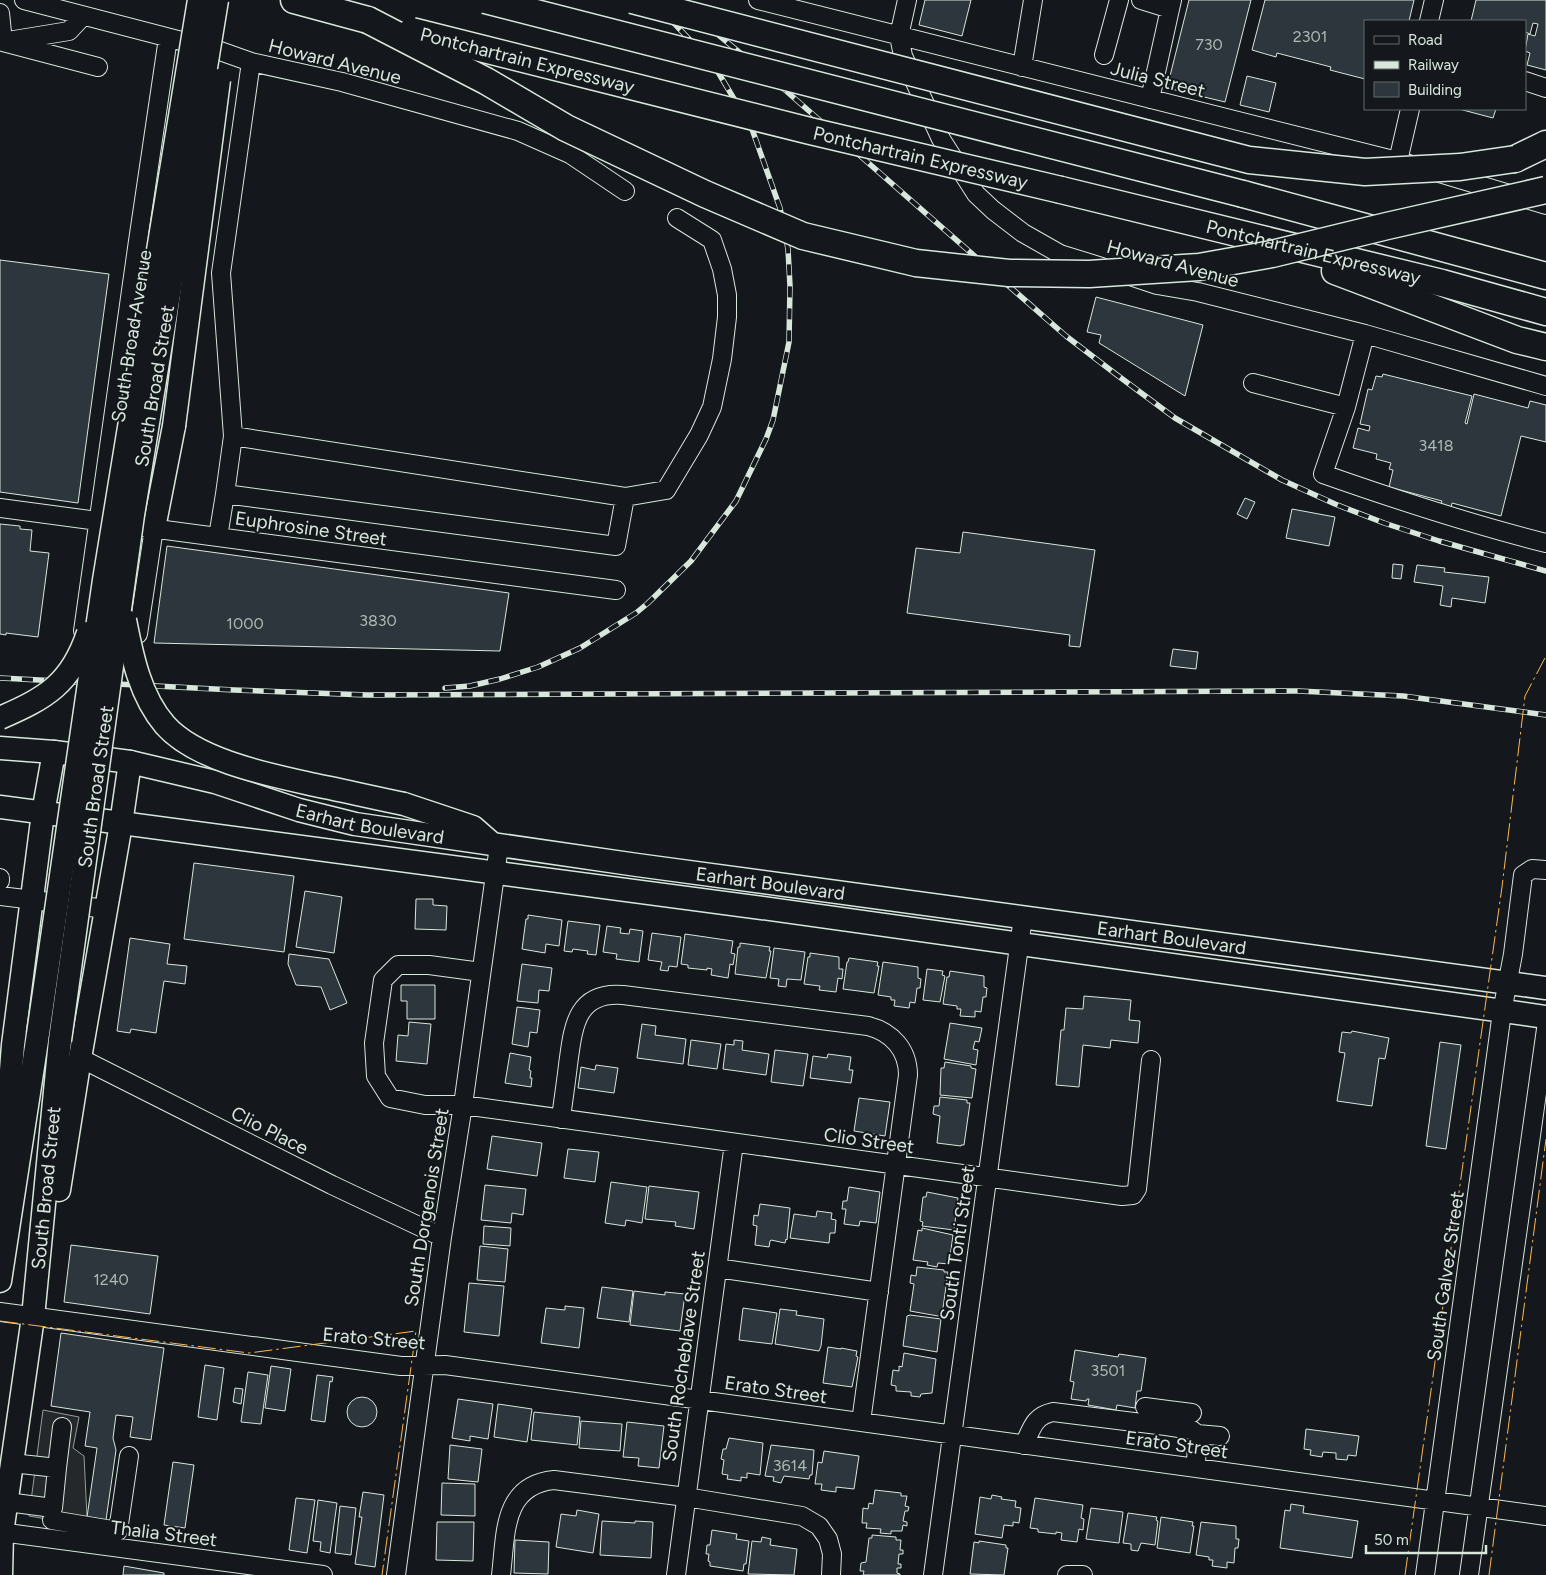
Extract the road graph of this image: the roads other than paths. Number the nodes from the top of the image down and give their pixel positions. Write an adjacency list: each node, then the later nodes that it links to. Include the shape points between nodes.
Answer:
1 (3, 0): 16 (street)
2 (24, 0): 17 (street, Howard Avenue)
3 (199, 0): 62 (main road, South Broad Street, bridge)
4 (217, 0): 64 (main road, South Broad Street, bridge, via 133,515)
5 (226, 0): 59 (main road, bridge, via 220,74 174,426)
6 (485, 0): 43 (highway, Pontchartrain Expressway, bridge)
7 (632, 0): 34 (highway, bridge, via 1249,160 1365,172 1460,167)
8 (758, 0): 20 (street, Julia Street)
9 (907, 0): 20 (street)
10 (1032, 0): 27 (street)
11 (1119, 0): 24 (street)
12 (1141, 0): 15 (street)
13 (1434, 0): 19 (street)
14 (304, 3): 18 (highway, Pontchartrain Expressway)
15 (1171, 5): 30 (street)
16 (0, 11): 22 (street)
17 (84, 16): 21 (street, Howard Avenue); 22 (street, via 69,31)
18 (368, 20): 37 (highway, bridge, via 486,81 566,128 704,194 803,236 916,263 1009,273 1079,274 1199,267 1272,254); 40 (highway, Pontchartrain Expressway, bridge)
19 (1429, 20)
20 (899, 36): 27 (street, Julia Street); 48 (street, Howard Avenue, via 903,56 946,147 976,194 1023,233 1060,254 1157,285 1198,292)
21 (168, 38): 23 (street, Howard Avenue); 41 (street)
22 (3, 42): 26 (street)
23 (200, 46): 25 (street, Howard Avenue); 42 (street, South Broad Avenue)
24 (1104, 54)
25 (251, 62): 36 (street, Howard Avenue, via 342,82 518,131 570,154); 45 (street)
26 (98, 67)
27 (1022, 67): 30 (street, Julia Street)
28 (1526, 81): 29 (street)
29 (1546, 88)
30 (1150, 99): 35 (street, Julia Street)
31 (1410, 110): 35 (street)
32 (1546, 144): 34 (highway)
33 (1546, 153): 34 (highway)
34 (1515, 159)
35 (1398, 161): 38 (street, Julia Street)
36 (624, 190)
37 (1546, 190)
38 (1546, 205)
39 (677, 218): 55 (street, via 712,240 722,269 727,295 722,360 712,407 666,490)
40 (1231, 232): 47 (highway, Pontchartrain Expressway, via 1442,283); 49 (highway, via 1517,340)
41 (138, 241): 42 (street); 57 (street)
42 (168, 246): 45 (street); 58 (street, South Broad Avenue)
43 (1484, 258): 44 (highway); 46 (highway, Pontchartrain Expressway)
44 (1546, 264)
45 (221, 273): 53 (street)
46 (1546, 276)
47 (1546, 312)
48 (1365, 334): 51 (street, Howard Avenue); 52 (street)
49 (1546, 347)
50 (1253, 383): 52 (street)
51 (1546, 386)
52 (1346, 407): 61 (street, via 1323,474 1400,502)
53 (233, 436): 54 (street); 55 (street)
54 (225, 494): 55 (street, via 616,546); 60 (street)
55 (625, 498)
56 (0, 508): 57 (street, Euphrosine Street)
57 (99, 521): 58 (street, Euphrosine Street); 65 (street, via 83,631)
58 (121, 524): 59 (street, Euphrosine Street); 65 (street, South Broad Avenue)
59 (154, 528): 60 (street, Euphrosine Street); 65 (street, via 138,634)
60 (218, 537): 63 (street, Euphrosine Street)
61 (1546, 543)
62 (104, 580): 66 (main road, bridge, via 87,637 67,676 52,691); 102 (main road, South Broad Street, bridge)
63 (616, 590)
64 (122, 603): 73 (main road, bridge, via 136,670 147,698 166,725 187,742 254,771 404,804 473,827); 103 (main road, South Broad Street, bridge, via 60,1040)
65 (106, 633)
66 (0, 718)
67 (0, 748): 68 (main road, Earhart Boulevard)
68 (54, 752): 69 (main road, Earhart Boulevard); 71 (main road)
69 (130, 762): 72 (main road); 73 (main road, Earhart Boulevard, via 215,782 299,810 355,824)
70 (0, 807): 71 (main road, Earhart Boulevard)
71 (43, 813): 72 (main road, Earhart Boulevard); 78 (main road)
72 (121, 824): 75 (main road, Earhart Boulevard); 80 (main road)
73 (496, 844): 75 (street, South Dorgenois Street); 76 (main road, Earhart Boulevard)
74 (1546, 870): 86 (street, South Galvez Street, via 1532,869 1522,875)
75 (495, 874): 79 (main road, Earhart Boulevard); 84 (street, South Dorgenois Street)
76 (766, 882): 79 (main road); 81 (main road, Earhart Boulevard)
77 (0, 896): 78 (street)
78 (32, 900): 80 (street); 91 (main road)
79 (762, 908): 82 (main road, Earhart Boulevard)
80 (106, 909): 92 (main road)
81 (1023, 917): 82 (street, South Tonti Street); 83 (main road, Earhart Boulevard)
82 (1019, 944): 85 (main road, Earhart Boulevard); 98 (street, South Tonti Street)
83 (1274, 951): 85 (main road); 86 (main road, Earhart Boulevard)
84 (481, 972): 94 (street, South Dorgenois Street); 94 (street, Clio Street, via 430,965 398,965 383,980 374,1042 376,1076 390,1098 425,1104)
85 (1270, 978): 88 (main road, Earhart Boulevard)
86 (1507, 983): 87 (main road, Earhart Boulevard); 88 (street, South Galvez Street)
87 (1546, 988)
88 (1502, 1012): 89 (main road, Earhart Boulevard); 123 (street, South Galvez Street)
89 (1546, 1017)
90 (1546, 1029): 125 (street)
91 (6, 1044): 99 (main road)
92 (80, 1058): 100 (street, Clio Place, via 332,1186); 103 (main road, via 64,1169 44,1265)
93 (1151, 1060): 98 (street, Clio Street, via 1137,1188 1133,1195)
94 (463, 1105): 95 (street, Clio Street); 100 (street, South Dorgenois Street)
95 (561, 1119): 96 (street, Clio Street); 97 (street, via 575,1023 585,1008 600,997 622,995 868,1026 896,1042 908,1067)
96 (734, 1143): 97 (street, Clio Street); 101 (street, South Rocheblave Street)
97 (896, 1165): 98 (street, Clio Street); 104 (street)
98 (987, 1178): 115 (street, South Tonti Street)
99 (0, 1210)
100 (442, 1237): 107 (street, South Dorgenois Street)
101 (717, 1268): 104 (street); 108 (street, South Rocheblave Street)
102 (0, 1281)
103 (36, 1288): 106 (main road, South Broad Street)
104 (879, 1292): 112 (street)
105 (0, 1312): 106 (street, Erato Street)
106 (33, 1317): 107 (street, Erato Street, via 400,1366); 119 (main road, South Broad Street)
107 (425, 1365): 108 (street, Erato Street, via 445,1365); 134 (street, South Dorgenois Street)
108 (699, 1400): 112 (street, Erato Street); 122 (street, South Rocheblave Street)
109 (1145, 1407): 111 (street)
110 (1192, 1413): 111 (street)
111 (1167, 1418): 114 (street); 117 (street, via 1053,1412 1043,1414 1035,1421)
112 (861, 1422): 115 (street, Erato Street)
113 (62, 1427): 120 (street)
114 (1197, 1434): 116 (street); 121 (street)
115 (952, 1435): 117 (street, Erato Street); 138 (street, South Tonti Street)
116 (1220, 1436)
117 (1024, 1444): 121 (street, Erato Street)
118 (129, 1456): 128 (street)
119 (12, 1463): 120 (street); 124 (main road, South Broad Street)
120 (58, 1468): 126 (street)
121 (1196, 1468): 123 (street, Erato Street)
122 (686, 1497): 135 (street, via 558,1480 535,1484 519,1496 509,1513); 136 (street, South Rocheblave Street); 137 (street, via 806,1517 819,1526 829,1542 832,1558)
123 (1435, 1500): 125 (street, Erato Street); 141 (street, South Galvez Street)
124 (7, 1502): 126 (street); 129 (main road, South Broad Street)
125 (1478, 1506): 127 (street, Erato Street); 142 (street)
126 (52, 1514): 128 (street); 130 (street)
127 (1546, 1516)
128 (118, 1531): 131 (street)
129 (1, 1533): 130 (street, Thalia Street); 132 (main road, South Broad Street)
130 (50, 1539): 131 (street, Thalia Street)
131 (116, 1549): 133 (street, Thalia Street)
132 (1, 1575)
133 (323, 1575)
134 (396, 1575)
135 (501, 1575)
136 (676, 1575)
137 (830, 1575)
138 (933, 1575)
139 (1067, 1575): 140 (street)
140 (1083, 1575)
141 (1424, 1575)
142 (1469, 1575)

